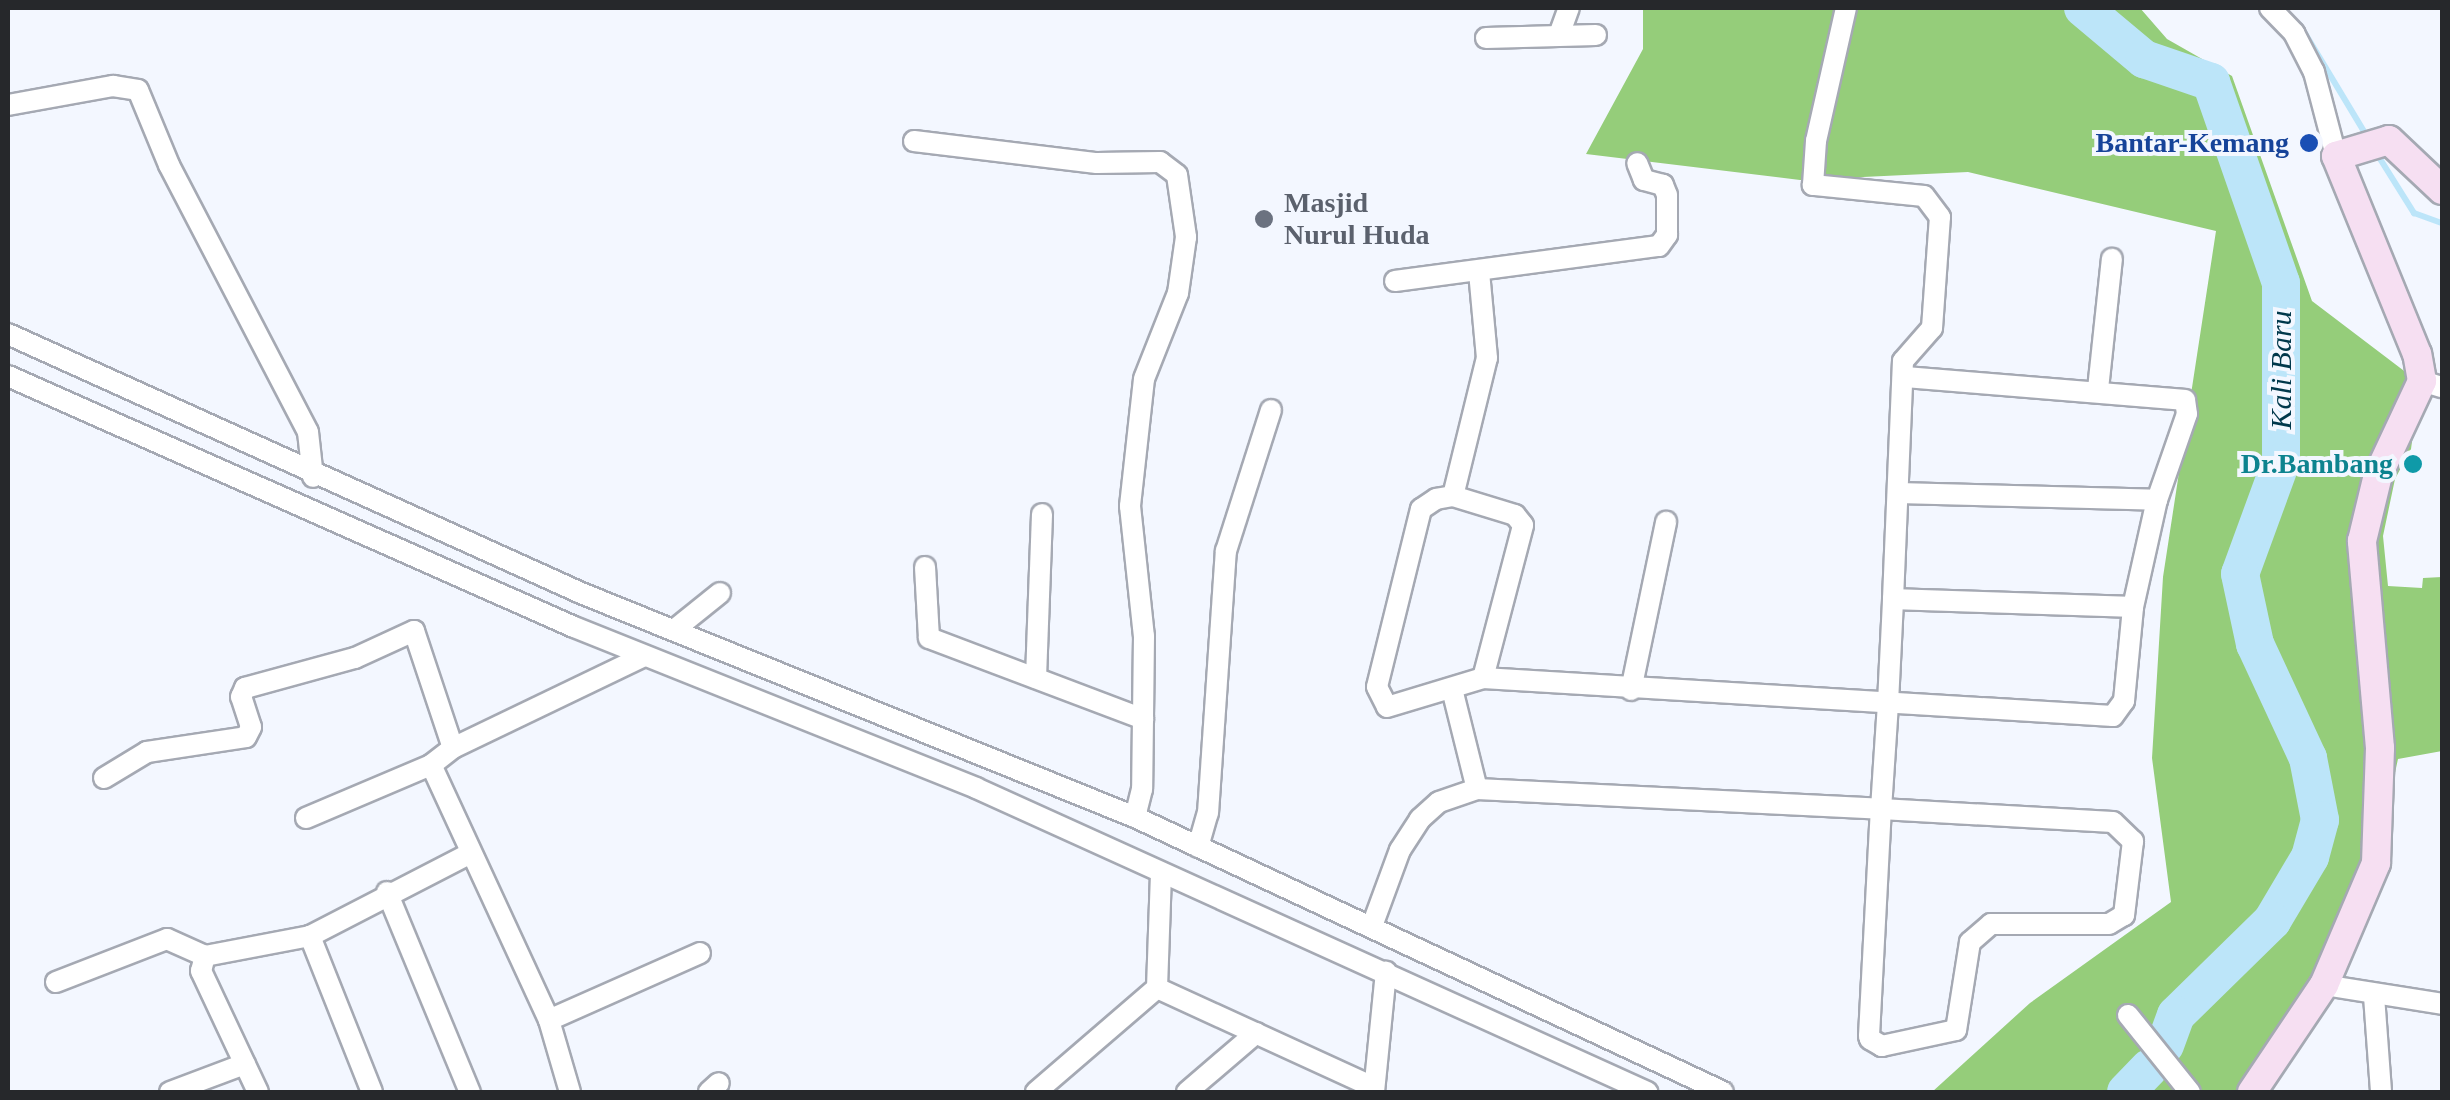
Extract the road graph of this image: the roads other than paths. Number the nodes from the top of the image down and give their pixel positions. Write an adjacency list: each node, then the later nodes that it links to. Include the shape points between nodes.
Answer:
1 (1569, 8): 4 (street)
2 (1846, 8): 17 (street, via 1816,141 1813,185 1924,196 1940,217 1932,328 1903,361)
3 (2270, 8): 9 (street, via 2294,33 2314,72)
4 (1559, 35): 5 (street); 6 (street)
5 (1596, 35)
6 (1486, 38)
7 (8, 106): 21 (street, via 113,86 138,90 169,164 308,432)
8 (914, 141): 38 (street, via 1097,163 1160,162 1177,175 1186,237 1178,293 1144,380 1130,506 1144,636)
9 (2336, 156): 11 (street, via 2376,143); 18 (street)
10 (1636, 163): 13 (street, via 1644,180 1663,186 1667,196 1662,244)
11 (2442, 190)
12 (2112, 258): 19 (street)
13 (1479, 271): 14 (street); 23 (street, via 1487,358)
14 (1395, 281)
15 (8, 334): 21 (street)
16 (8, 376): 32 (street, via 276,500)
17 (1902, 377): 19 (street); 22 (street)
18 (2432, 384): 58 (street, via 2367,508 2362,541 2371,588 2380,825 2365,899)
19 (2098, 389): 24 (street, via 2174,394 2186,402)
20 (1271, 410): 48 (street, via 1226,551 1208,813)
21 (314, 477): 31 (street)
22 (1898, 493): 24 (street); 29 (street)
23 (1453, 496): 34 (street, via 1515,515 1523,524); 35 (street, via 1421,509 1376,690 1391,708)
24 (2157, 500): 30 (street)
25 (1042, 514): 33 (street)
26 (1666, 522): 36 (street)
27 (925, 566): 33 (street, via 930,638)
28 (720, 592): 31 (street)
29 (1893, 599): 30 (street); 37 (street)
30 (2133, 608): 37 (street, via 2124,702 2113,716)
31 (674, 630): 40 (street)
32 (644, 656): 39 (street); 43 (street)
33 (1036, 678): 38 (street)
34 (1483, 678): 35 (street); 36 (street)
35 (1452, 688): 44 (street)
36 (1631, 690): 37 (street)
37 (1888, 702): 45 (street)
38 (1143, 719): 47 (street)
39 (452, 748): 41 (street); 42 (street, via 414,632 354,658 244,688 251,728 246,737 147,752)
40 (991, 757): 43 (street); 47 (street)
41 (431, 765): 46 (street); 49 (street)
42 (104, 778)
43 (976, 788): 50 (street)
44 (1477, 788): 45 (street); 52 (street, via 1439,802 1420,818 1400,850)
45 (1881, 809): 45 (street, via 2117,823 2132,841 2126,912 2109,924 1986,927 1970,942 1956,1030 1876,1044 1869,1036)
46 (306, 818)
47 (1135, 818): 48 (street)
48 (1198, 846): 52 (street)
49 (469, 854): 51 (street); 63 (street)
50 (1161, 874): 56 (street); 59 (street)
51 (386, 892): 53 (street); 73 (street)
52 (1372, 926): 65 (street)
53 (310, 936): 55 (street); 72 (street)
54 (700, 953): 63 (street)
55 (204, 956): 57 (street, via 168,938); 66 (street, via 201,970)
56 (1386, 972): 68 (street); 69 (street)
57 (56, 982)
58 (2324, 984): 60 (street); 80 (street)
59 (1157, 988): 64 (street); 75 (street)
60 (2374, 996): 61 (street); 81 (street)
61 (2442, 1004)
62 (2128, 1016): 79 (street)
63 (549, 1020): 74 (street)
64 (1256, 1033): 67 (street); 76 (street)
65 (1646, 1058): 69 (street); 78 (street)
66 (244, 1064): 70 (street); 71 (street)
67 (1351, 1076): 68 (street); 77 (street)
68 (1374, 1090)
69 (1640, 1090)
70 (170, 1092)
71 (258, 1092)
72 (372, 1092)
73 (470, 1092)
74 (570, 1092)
75 (1036, 1092)
76 (1187, 1092)
77 (1333, 1092)
78 (1723, 1092)
79 (2190, 1092)
80 (2252, 1092)
81 (2381, 1092)

